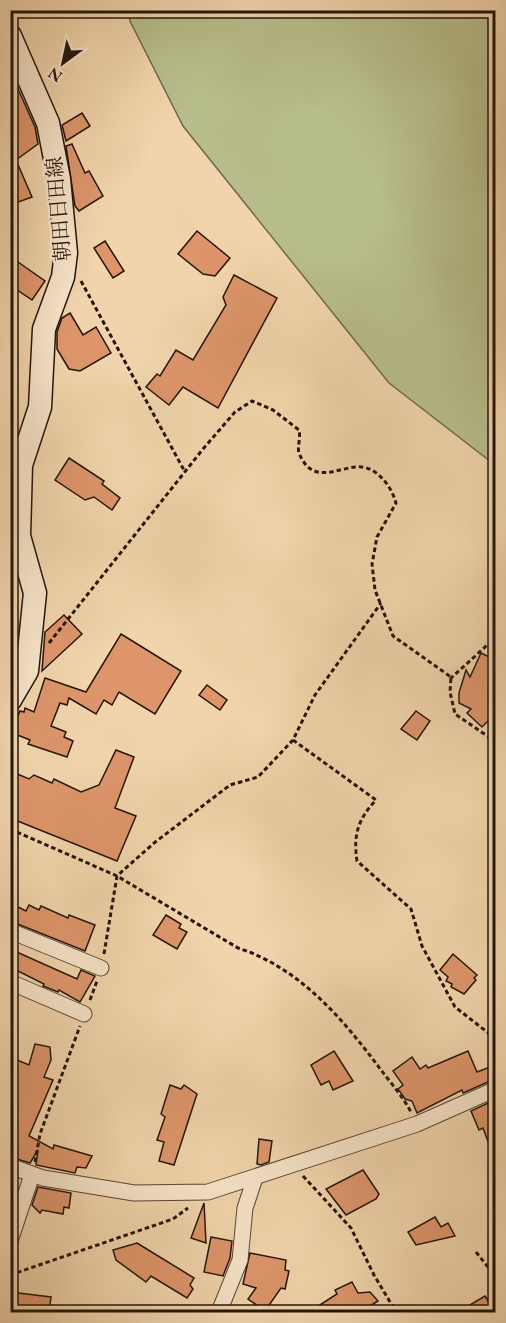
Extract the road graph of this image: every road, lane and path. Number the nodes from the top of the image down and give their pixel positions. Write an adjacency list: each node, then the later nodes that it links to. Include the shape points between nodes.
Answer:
1 (10, 36): 2 (main road, 朝田日田線, via 48,123 59,179)
2 (66, 253): 3 (path); 6 (main road, 朝田日田線, via 63,277 44,329 39,407 21,465 20,536 36,593)
3 (185, 472): 4 (path, via 235,412 252,401 273,410 298,430 298,452 311,467 326,475 362,467 380,475 396,503 377,537 372,564 375,590); 6 (path)
4 (381, 602): 7 (path, via 393,636); 9 (path, via 315,695)
5 (495, 637): 7 (path)
6 (27, 670): 8 (main road, 朝田日田線)
7 (450, 679): 10 (path, via 455,714)
8 (10, 700)
9 (293, 740): 12 (path, via 258,777 230,785); 17 (path, via 376,800 356,829 357,861 411,909 423,946 455,1007)
10 (495, 742)
11 (10, 829): 12 (path)
12 (117, 876): 19 (path, via 238,948 260,955 316,993 361,1043)
13 (10, 931): 14 (street)
14 (101, 968)
15 (10, 982): 16 (street)
16 (84, 1014)
17 (495, 1038)
18 (495, 1089): 19 (street)
19 (417, 1124): 20 (street)
20 (294, 1165): 23 (street); 30 (path, via 351,1228)
21 (10, 1166): 22 (street)
22 (32, 1175): 24 (street, via 134,1193); 25 (street)
23 (255, 1178): 24 (street); 29 (street, via 245,1208 240,1260)
24 (195, 1193): 27 (path, via 189,1207 172,1219)
25 (10, 1241)
26 (476, 1252): 28 (path)
27 (10, 1275)
28 (495, 1277)
29 (219, 1312)
30 (396, 1312)

